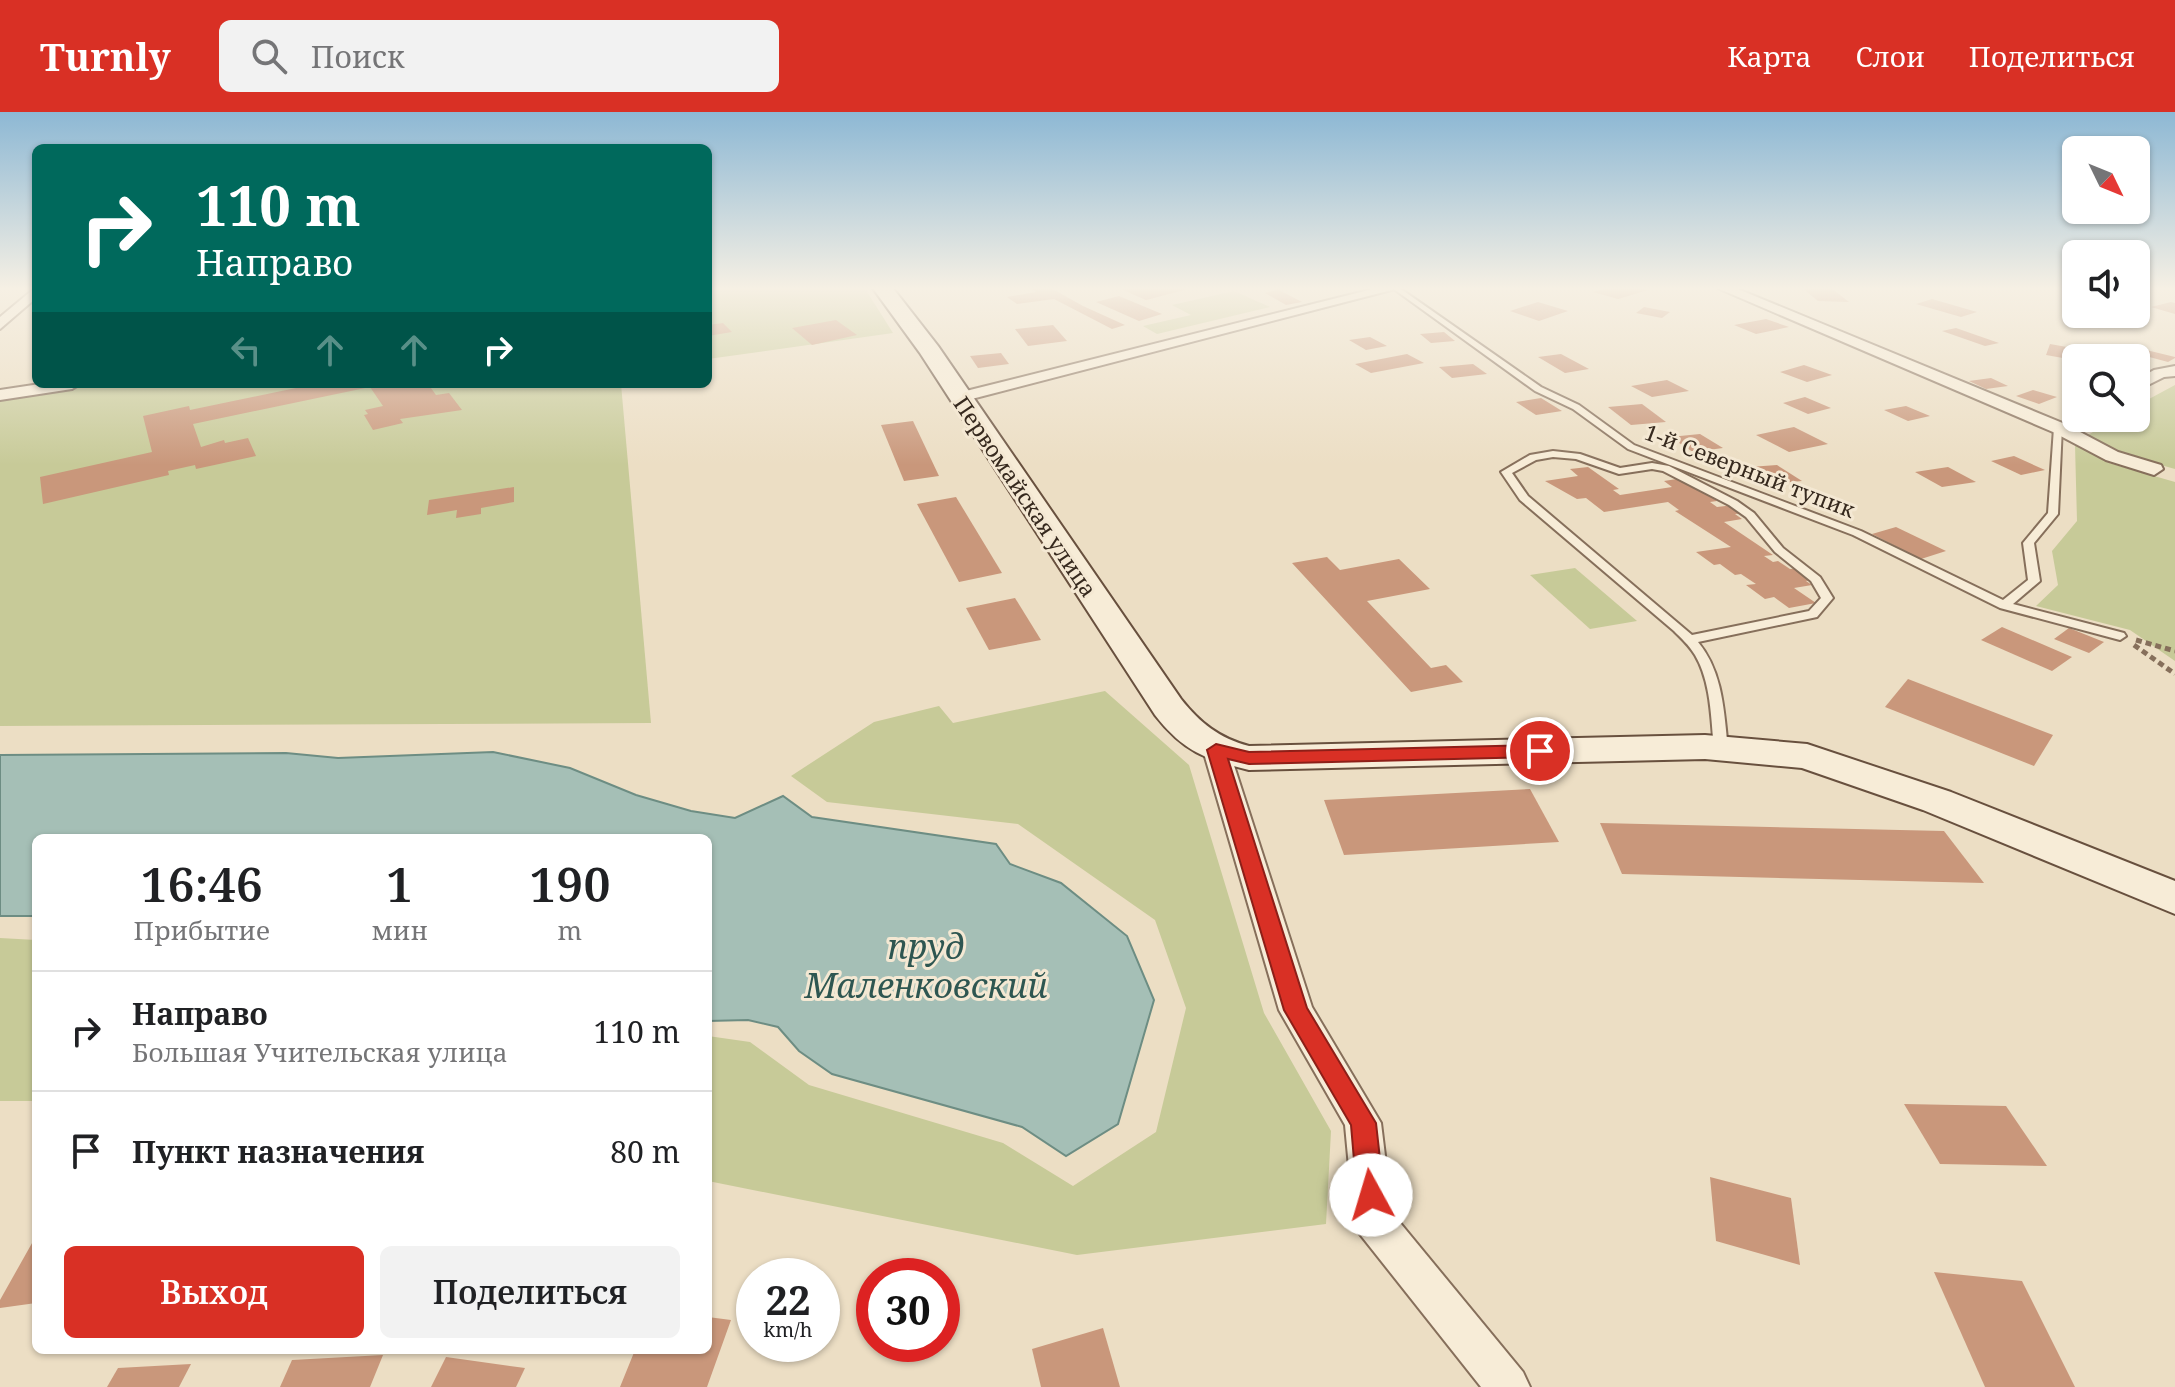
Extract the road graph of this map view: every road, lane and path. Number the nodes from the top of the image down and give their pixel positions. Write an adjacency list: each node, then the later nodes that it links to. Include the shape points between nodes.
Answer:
1 (924, 346): 9 (main road, Первомайская улица)
2 (1160, 346): 9 (street)
3 (1478, 346): 13 (lane, 1-й Северный тупик, via 1631,447 1857,533)
4 (1864, 346): 11 (street)
5 (2175, 371): 6 (street)
6 (2150, 378)
7 (46, 388): 8 (street)
8 (0, 395)
9 (960, 397): 19 (main road, Первомайская улица, via 1168,707 1189,734)
10 (2062, 427): 11 (street)
11 (2059, 428): 12 (street, via 2112,456); 13 (lane, via 2053,514 2028,543 2034,581)
12 (2154, 469)
13 (2004, 605): 14 (lane, 1-й Северный тупик)
14 (2120, 636): 16 (path); 17 (path)
15 (1688, 640): 15 (lane, via 1524,498 1506,472 1533,457 1553,454 1577,456 1619,471 1666,468 1750,515 1779,550 1816,579 1827,598 1813,614); 18 (lane, via 1710,678)
16 (2175, 651)
17 (2175, 674)
18 (1721, 749): 19 (main road, via 1249,758); 20 (main road, via 1807,756 1952,806)
19 (1216, 750): 21 (street, via 1296,1010 1363,1123 1373,1220)
20 (2175, 898)
21 (1508, 1387)

